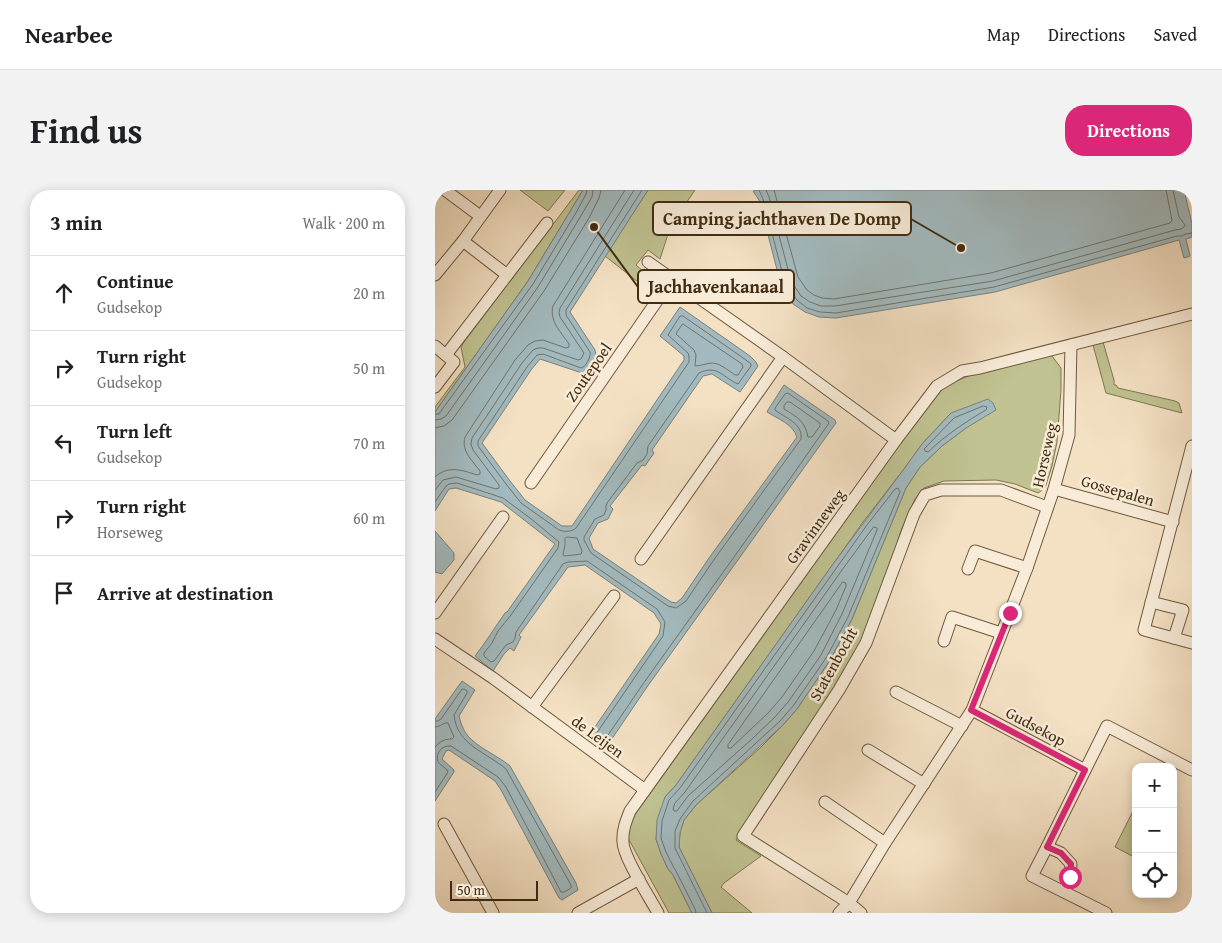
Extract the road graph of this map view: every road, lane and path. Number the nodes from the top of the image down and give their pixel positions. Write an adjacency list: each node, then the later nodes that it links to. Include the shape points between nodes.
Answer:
1 (445, 190): 3 (street)
2 (500, 190): 3 (street)
3 (480, 216): 5 (street)
4 (547, 223): 8 (street)
5 (463, 241): 7 (street); 8 (street)
6 (648, 262): 9 (street)
7 (435, 275)
8 (507, 275): 13 (street)
9 (672, 280): 14 (street); 19 (street, Zoutepoel)
10 (1192, 314): 11 (street, Gravinneweg)
11 (1071, 345): 16 (street, Gravinneweg, via 962,371 937,386); 20 (street, Horseweg, via 1069,435)
12 (435, 346): 13 (street)
13 (446, 355): 15 (street, via 454,362)
14 (783, 357): 16 (street); 24 (street)
15 (435, 387)
16 (896, 440): 43 (street, Gravinneweg)
17 (1192, 446): 18 (street, Gossepalen)
18 (1188, 474): 23 (street, Gossepalen)
19 (531, 484)
20 (1054, 489): 21 (street, Horseweg); 23 (street, Gossepalen)
21 (1047, 507): 25 (street, Horseweg); 50 (street, Statenbocht, via 1001,490 941,490 925,495 914,514 866,643 743,836)
22 (503, 517): 29 (street)
23 (1173, 522): 28 (street, Gossepalen)
24 (641, 559)
25 (1027, 568): 26 (street, via 975,551); 30 (street, Horseweg)
26 (968, 569)
27 (614, 596): 36 (street)
28 (1151, 602): 31 (street, Gossepalen, via 1144,630); 31 (street, via 1183,610)
29 (435, 613)
30 (1001, 634): 33 (street, via 952,617); 37 (street, Horseweg)
31 (1174, 638): 34 (street, Gossepalen)
32 (435, 639): 36 (street, de Leijen)
33 (944, 641)
34 (1192, 643)
35 (897, 692): 38 (street)
36 (532, 707): 43 (street, de Leijen)
37 (971, 710): 38 (street, Horseweg); 40 (street, Gudsekop)
38 (962, 726): 42 (street, Horseweg)
39 (868, 750): 42 (street)
40 (1085, 770): 41 (street, via 1107,726); 47 (street)
41 (1192, 770)
42 (924, 784): 46 (street, Horseweg)
43 (645, 790): 48 (street, Gravinneweg, via 625,822 623,843)
44 (825, 802): 46 (street)
45 (444, 824): 51 (street)
46 (885, 843): 50 (street, Horseweg)
47 (1047, 847): 49 (street, via 1061,853 1071,864 1070,877); 49 (street, via 1032,876)
48 (639, 879): 52 (street); 53 (street, Gravinneweg)
49 (1063, 891): 56 (street)
50 (849, 902): 54 (street, Horseweg); 55 (street)
51 (493, 913)
52 (579, 913)
53 (658, 913)
54 (839, 913)
55 (861, 913)
56 (1106, 913)

